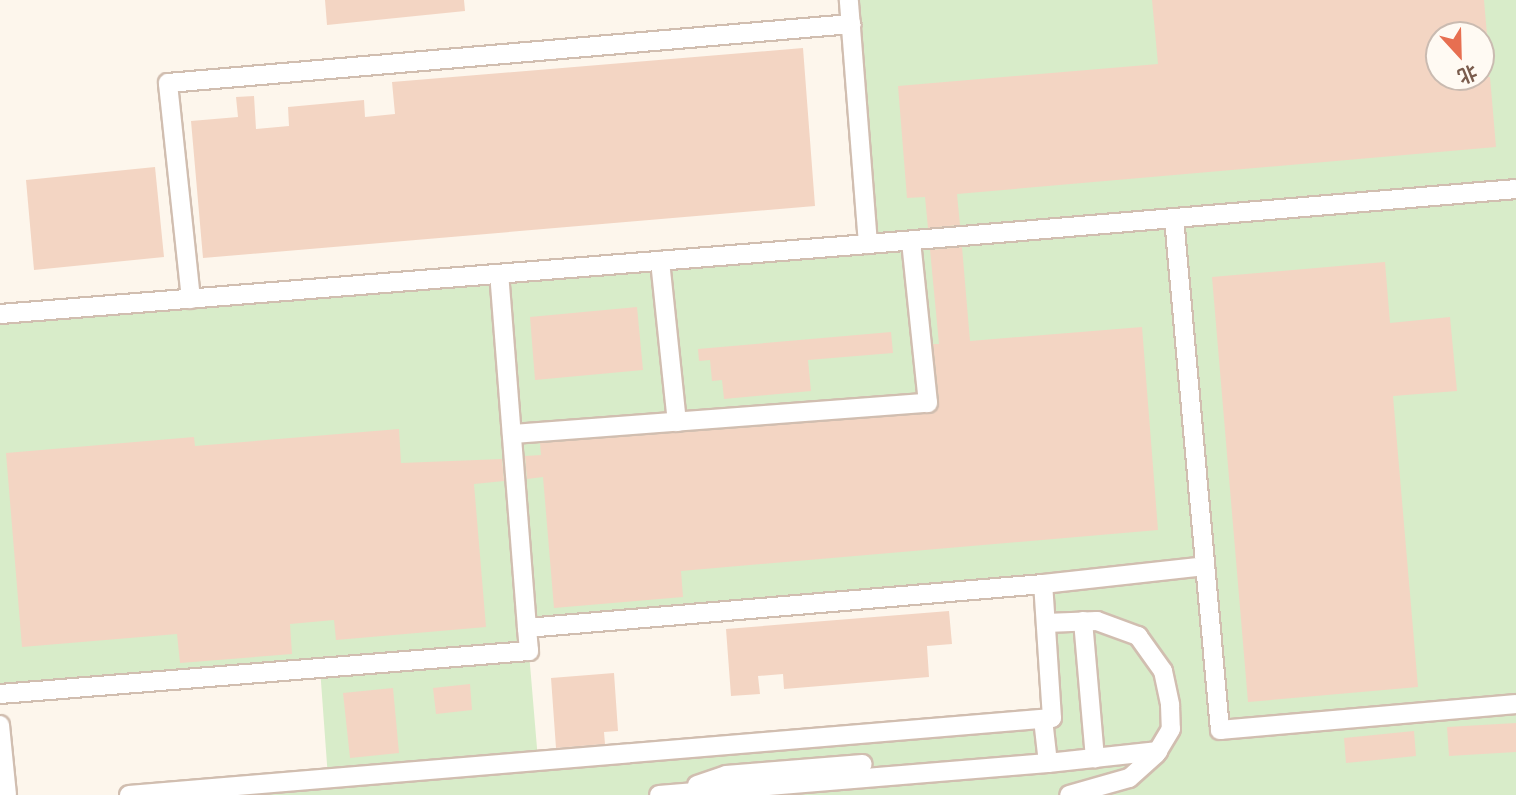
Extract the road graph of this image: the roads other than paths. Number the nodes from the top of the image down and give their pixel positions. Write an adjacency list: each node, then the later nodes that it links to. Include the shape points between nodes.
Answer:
1 (849, 0): 2 (lane)
2 (851, 24): 6 (lane); 9 (lane, via 168,83)
3 (1516, 189): 4 (lane)
4 (1174, 218): 5 (lane); 13 (lane)
5 (911, 241): 6 (lane); 11 (lane, via 928,403)
6 (868, 244): 7 (lane)
7 (660, 261): 8 (lane); 11 (lane)
8 (499, 274): 9 (lane); 12 (lane)
9 (191, 299): 10 (lane)
10 (0, 314)
11 (677, 422): 12 (lane)
12 (512, 434): 17 (lane)
13 (1205, 566): 14 (lane); 19 (lane, via 1220,730)
14 (1043, 584): 16 (lane); 17 (lane)
15 (1083, 621): 16 (lane); 23 (lane, via 1138,636 1163,671 1171,729); 24 (lane)
16 (1046, 623): 20 (lane, via 1052,718)
17 (527, 628): 18 (lane, via 529,651)
18 (0, 694)
19 (1516, 704)
20 (1043, 719): 22 (lane); 25 (lane)
21 (0, 724): 28 (lane)
22 (862, 734): 26 (lane); 29 (lane)
23 (1158, 751): 24 (lane); 30 (lane, via 1129,778)
24 (1095, 758): 25 (lane)
25 (1048, 763): 26 (lane)
26 (864, 771): 27 (lane)
27 (665, 794)
28 (7, 795)
29 (129, 795)
30 (1069, 795)

